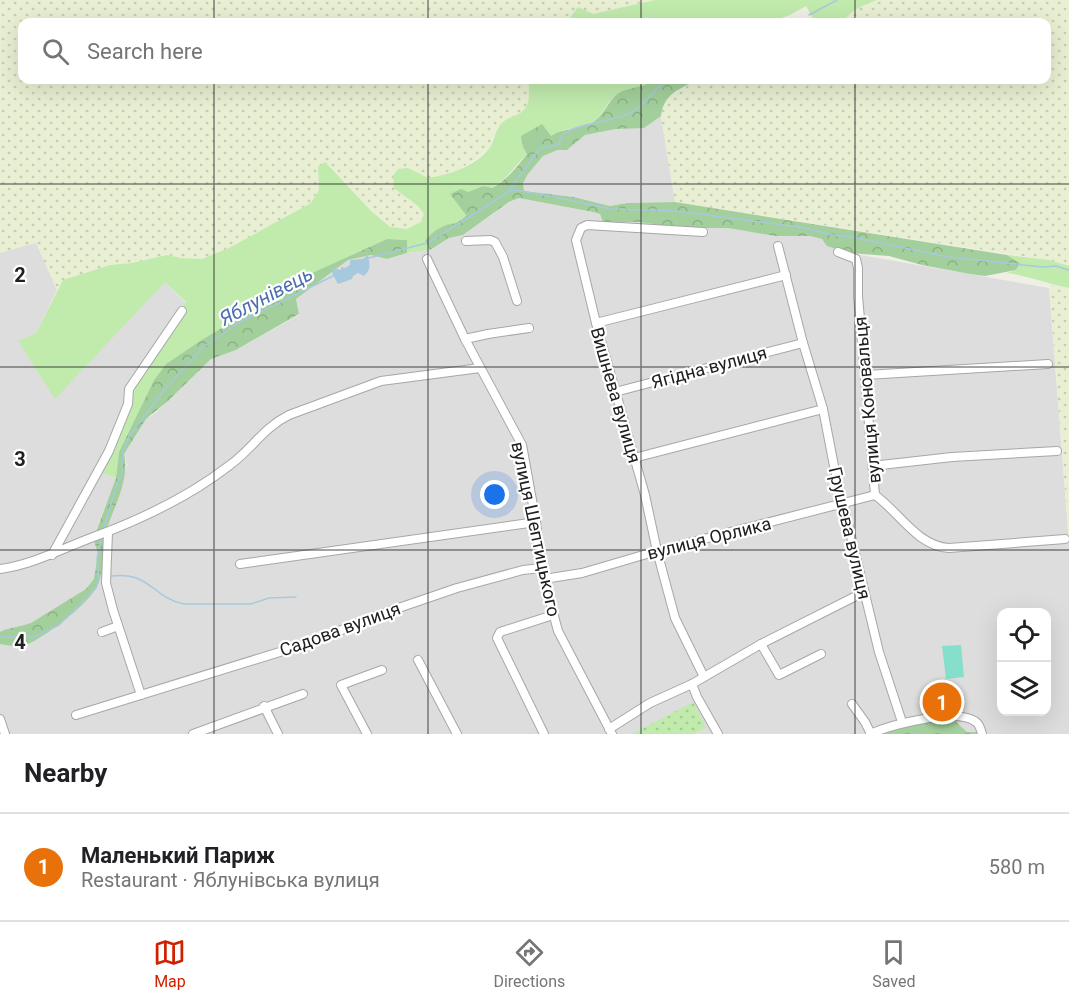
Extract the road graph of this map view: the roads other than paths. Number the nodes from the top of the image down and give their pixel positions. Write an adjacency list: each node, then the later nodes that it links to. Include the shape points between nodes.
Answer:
1 (704, 232): 9 (street, Вишнева вулиця, via 587,225 581,228 576,240)
2 (466, 240): 7 (street, via 495,242)
3 (778, 246): 6 (street, Грушева вулиця)
4 (838, 252): 15 (street, вулиця Коновальця, via 856,259)
5 (427, 259): 11 (street, вулиця Шептицького)
6 (786, 275): 9 (street); 12 (street, Грушева вулиця)
7 (517, 301)
8 (182, 310): 27 (street, via 129,389 128,404 109,451)
9 (596, 323): 16 (street, Вишнева вулиця)
10 (529, 328): 11 (street)
11 (465, 339): 14 (street, вулиця Шептицького)
12 (803, 343): 16 (street, Ягідна вулиця); 17 (street, Грушева вулиця)
13 (1048, 364): 15 (street)
14 (480, 368): 23 (street, вулиця Шептицького, via 522,445); 24 (street, via 381,381 290,415 263,432 232,464 210,479)
15 (866, 375): 20 (street, вулиця Коновальця)
16 (615, 392): 19 (street, Вишнева вулиця)
17 (823, 409): 19 (street); 22 (street, Грушева вулиця)
18 (1057, 451): 20 (street)
19 (634, 458): 26 (street, Вишнева вулиця)
20 (872, 466): 21 (street, вулиця Коновальця)
21 (875, 495): 22 (street, вулиця Орлика); 25 (street, вулиця Коновальця, via 934,546)
22 (843, 504): 26 (street, вулиця Орлика); 32 (street, Грушева вулиця)
23 (536, 522): 28 (street); 30 (street, вулиця Шептицького)
24 (107, 532): 27 (street); 34 (street, via 106,583)
25 (1065, 539)
26 (657, 551): 31 (street, вулиця Орлика, via 582,573); 40 (street, Вишнева вулиця, via 675,618)
27 (52, 555): 29 (street)
28 (240, 564)
29 (0, 568)
30 (541, 568): 31 (street, вулиця Шептицького); 42 (street, Садова вулиця, via 457,588 312,642)
31 (544, 579): 33 (street, вулиця Шептицького)
32 (864, 592): 36 (street); 48 (street, Грушева вулиця)
33 (553, 615): 49 (street, вулиця Шептицького); 55 (street, via 500,632 496,638)
34 (118, 626): 35 (street); 42 (street)
35 (102, 632)
36 (761, 644): 37 (street, via 779,675); 40 (street)
37 (821, 654)
38 (418, 660): 54 (street)
39 (382, 670): 53 (street, via 341,685)
40 (704, 677): 41 (street)
41 (692, 684): 49 (street, via 650,703); 56 (street)
42 (141, 694): 46 (street, Садова вулиця)
43 (303, 694): 45 (street)
44 (852, 704): 57 (street)
45 (264, 706): 51 (street); 52 (street)
46 (76, 715)
47 (0, 719): 50 (street)
48 (902, 722): 57 (street); 58 (street, via 960,717 975,720)
49 (610, 731)
50 (5, 734)
51 (193, 734)
52 (278, 734)
53 (367, 734)
54 (457, 734)
55 (544, 734)
56 (718, 734)
57 (870, 734)
58 (982, 734)

